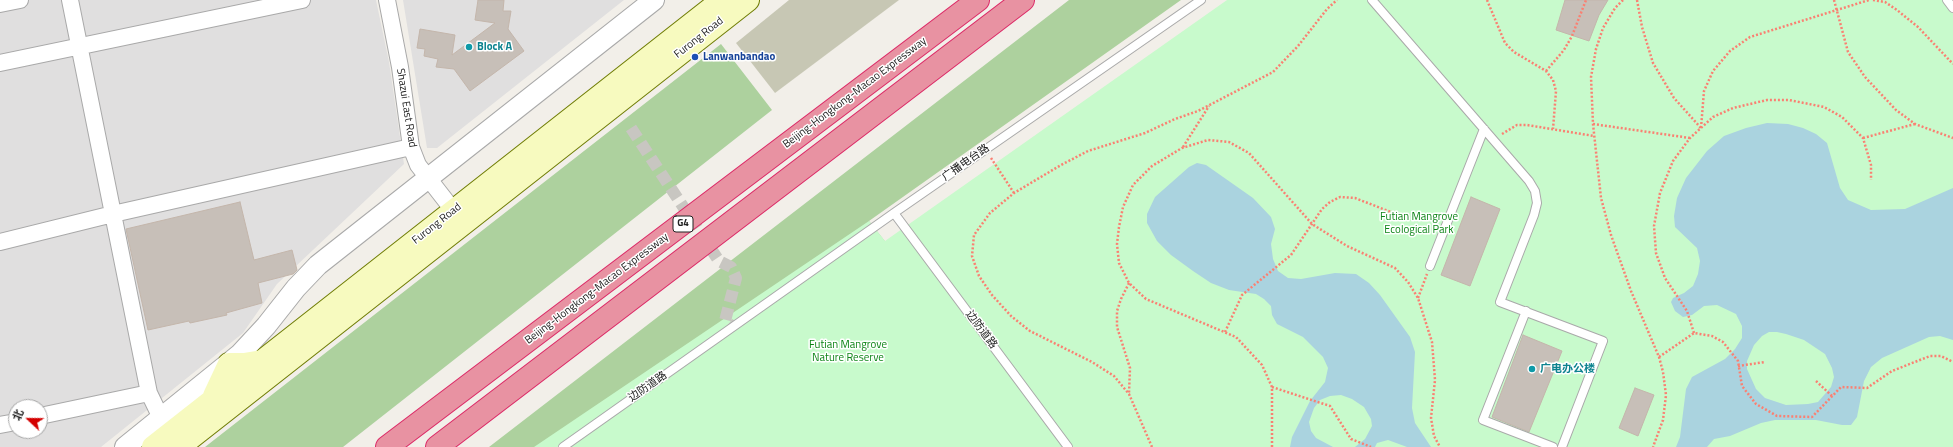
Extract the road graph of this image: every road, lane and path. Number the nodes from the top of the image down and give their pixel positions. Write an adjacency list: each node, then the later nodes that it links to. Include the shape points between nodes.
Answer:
1 (20, 0): 21 (street)
2 (70, 0): 24 (street)
3 (302, 0): 24 (street)
4 (387, 0): 39 (street, Shazui East Road, via 400,67)
5 (654, 0): 42 (street)
6 (722, 0): 48 (main road, Furong Road)
7 (748, 0): 48 (main road, Furong Road)
8 (978, 0): 75 (highway, Beijing-Hongkong-Macao Expressway / G4)
9 (1024, 0): 76 (highway, G4)
10 (1202, 0): 41 (lane, 广播电台路)
11 (1337, 0): 28 (path, via 1273,72)
12 (1372, 0): 32 (lane)
13 (1487, 0): 27 (path, via 1506,43 1514,52)
14 (1586, 0): 27 (path, via 1572,36)
15 (1623, 0): 29 (path, via 1603,28 1596,49 1591,77)
16 (1637, 0): 31 (path, via 1653,63 1674,98)
17 (1834, 0): 23 (path)
18 (1869, 0): 23 (path)
19 (1872, 0): 26 (path, via 1885,2 1897,10 1918,27)
20 (1947, 0): 22 (lane)
21 (0, 4)
22 (1953, 8)
23 (1835, 9): 30 (path, via 1848,52 1865,77 1896,110); 31 (path, via 1750,37 1730,51 1713,71 1704,91)
24 (80, 47): 25 (street); 46 (street)
25 (0, 63)
26 (1953, 64)
27 (1546, 71): 33 (path, via 1553,80 1556,91)
28 (1210, 106): 40 (path); 44 (path, via 1175,118 1145,133 1088,151)
29 (1593, 124): 34 (path); 35 (path)
30 (1915, 124): 36 (path); 37 (path)
31 (1701, 128): 35 (path); 36 (path, via 1713,117 1733,108 1767,100 1789,100 1806,102 1830,110 1842,117)
32 (1484, 129): 38 (lane); 47 (lane)
33 (1554, 129): 34 (path); 38 (path, via 1517,125)
34 (1594, 136): 58 (path, via 1601,198 1631,291)
35 (1690, 138): 57 (path, via 1673,161 1660,193 1654,226 1656,253 1672,290 1687,311)
36 (1863, 138): 43 (path, via 1871,165)
37 (1953, 138)
38 (1494, 141): 54 (lane, via 1529,181 1536,197 1534,215 1500,302)
39 (411, 147): 42 (street, Shazui East Road, via 418,165); 46 (street)
40 (1182, 148): 49 (path, via 1208,140 1228,142 1249,153); 52 (path, via 1152,166 1133,186 1123,206 1117,244 1120,263)
41 (985, 149): 44 (path); 45 (lane, 广播电台路)
42 (428, 178): 48 (street, Shazui East Road); 62 (street, via 318,265 257,337)
43 (1871, 180)
44 (1014, 193): 67 (path, via 990,213 974,235 972,256 979,276 1011,316 1030,331 1114,376)
45 (894, 213): 55 (lane, 广播电台路); 78 (lane, 边防道路)
46 (113, 214): 50 (street); 66 (street)
47 (1450, 215): 49 (path, via 1401,216 1355,198 1340,197 1322,209); 51 (lane)
48 (458, 217): 59 (main road, Furong Road); 74 (main road, Furong Road)
49 (1312, 224): 53 (path, via 1347,246 1395,268); 56 (path, via 1291,255 1242,295)
50 (0, 242)
51 (1430, 266): 53 (path)
52 (1129, 283): 56 (path, via 1146,299); 67 (path, via 1121,299 1117,316 1130,368)
53 (1418, 298): 82 (path, via 1432,342 1435,380 1431,418 1434,436)
54 (1526, 311): 83 (lane, via 1484,420); 84 (lane, via 1603,341)
55 (733, 327): 77 (lane, 边防道路)
56 (1225, 332): 65 (path, via 1236,337 1262,365)
57 (1694, 332): 58 (path); 63 (path, via 1712,336 1723,342 1738,361)
58 (1659, 357): 85 (path, via 1666,395 1663,420)
59 (262, 361): 62 (main road); 69 (main road, Furong Road)
60 (1765, 362): 63 (path)
61 (1953, 362): 68 (path, via 1942,356 1930,356 1892,371 1866,388 1841,387)
62 (229, 364): 69 (main road); 71 (street)
63 (1738, 366): 68 (path, via 1742,386 1756,404 1777,416 1812,417)
64 (1816, 381): 68 (path)
65 (1272, 387): 80 (path); 81 (path, via 1330,406 1351,439)
66 (150, 393): 70 (street); 71 (street)
67 (1129, 394): 79 (path)
68 (1832, 396)
69 (212, 400): 73 (main road, Furong Road)
70 (48, 414)
71 (161, 418): 72 (street)
72 (125, 447)
73 (153, 447)
74 (179, 447)
75 (387, 447)
76 (437, 447)
77 (563, 447)
78 (1068, 447)
79 (1152, 447)
80 (1272, 447)
81 (1371, 447)
82 (1440, 447)
83 (1553, 447)
84 (1562, 447)
85 (1653, 447)

